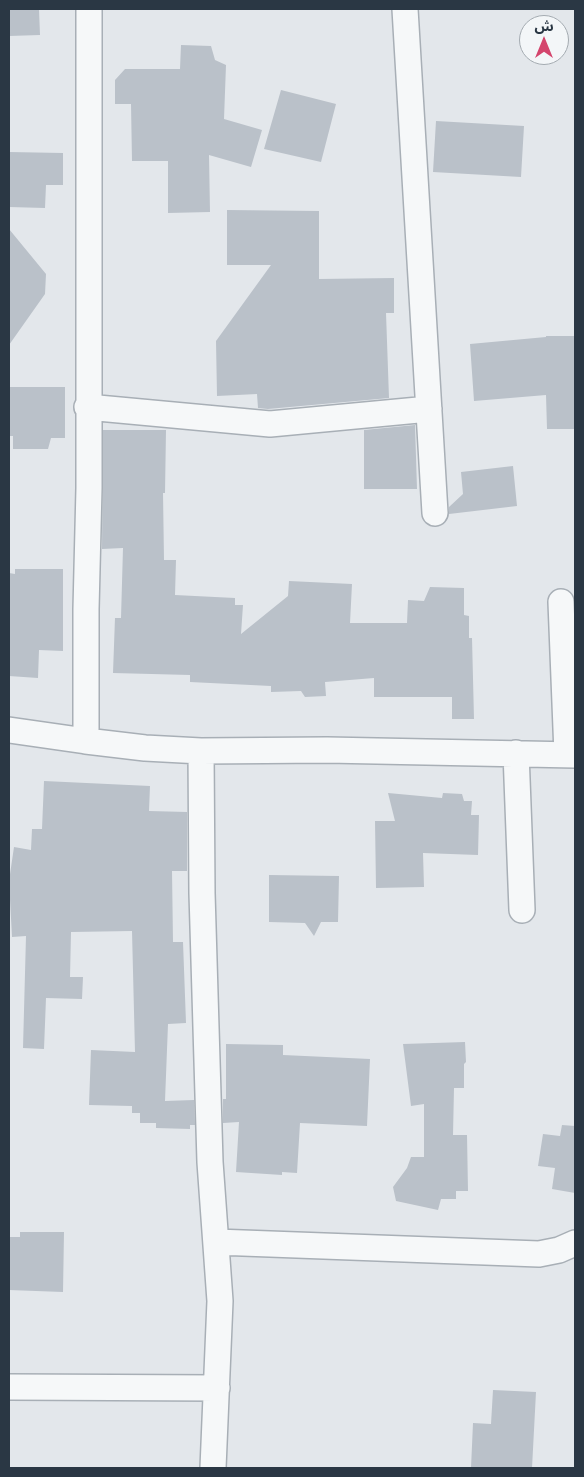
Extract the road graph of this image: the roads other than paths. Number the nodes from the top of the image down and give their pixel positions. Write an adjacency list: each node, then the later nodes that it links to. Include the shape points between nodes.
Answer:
1 (89, 9): 3 (street)
2 (405, 9): 4 (street)
3 (87, 407): 4 (street, via 270,424); 8 (street)
4 (429, 409): 5 (street)
5 (435, 513)
6 (561, 602): 11 (street)
7 (9, 730): 8 (street)
8 (86, 741): 9 (street)
9 (201, 751): 10 (street); 13 (street, via 210,1162)
10 (516, 753): 11 (street); 12 (street)
11 (571, 754)
12 (522, 910)
13 (216, 1242): 14 (street, via 539,1254); 16 (street, via 220,1301)
14 (575, 1243)
15 (9, 1387): 16 (street)
16 (217, 1388): 17 (street)
17 (214, 1468)

